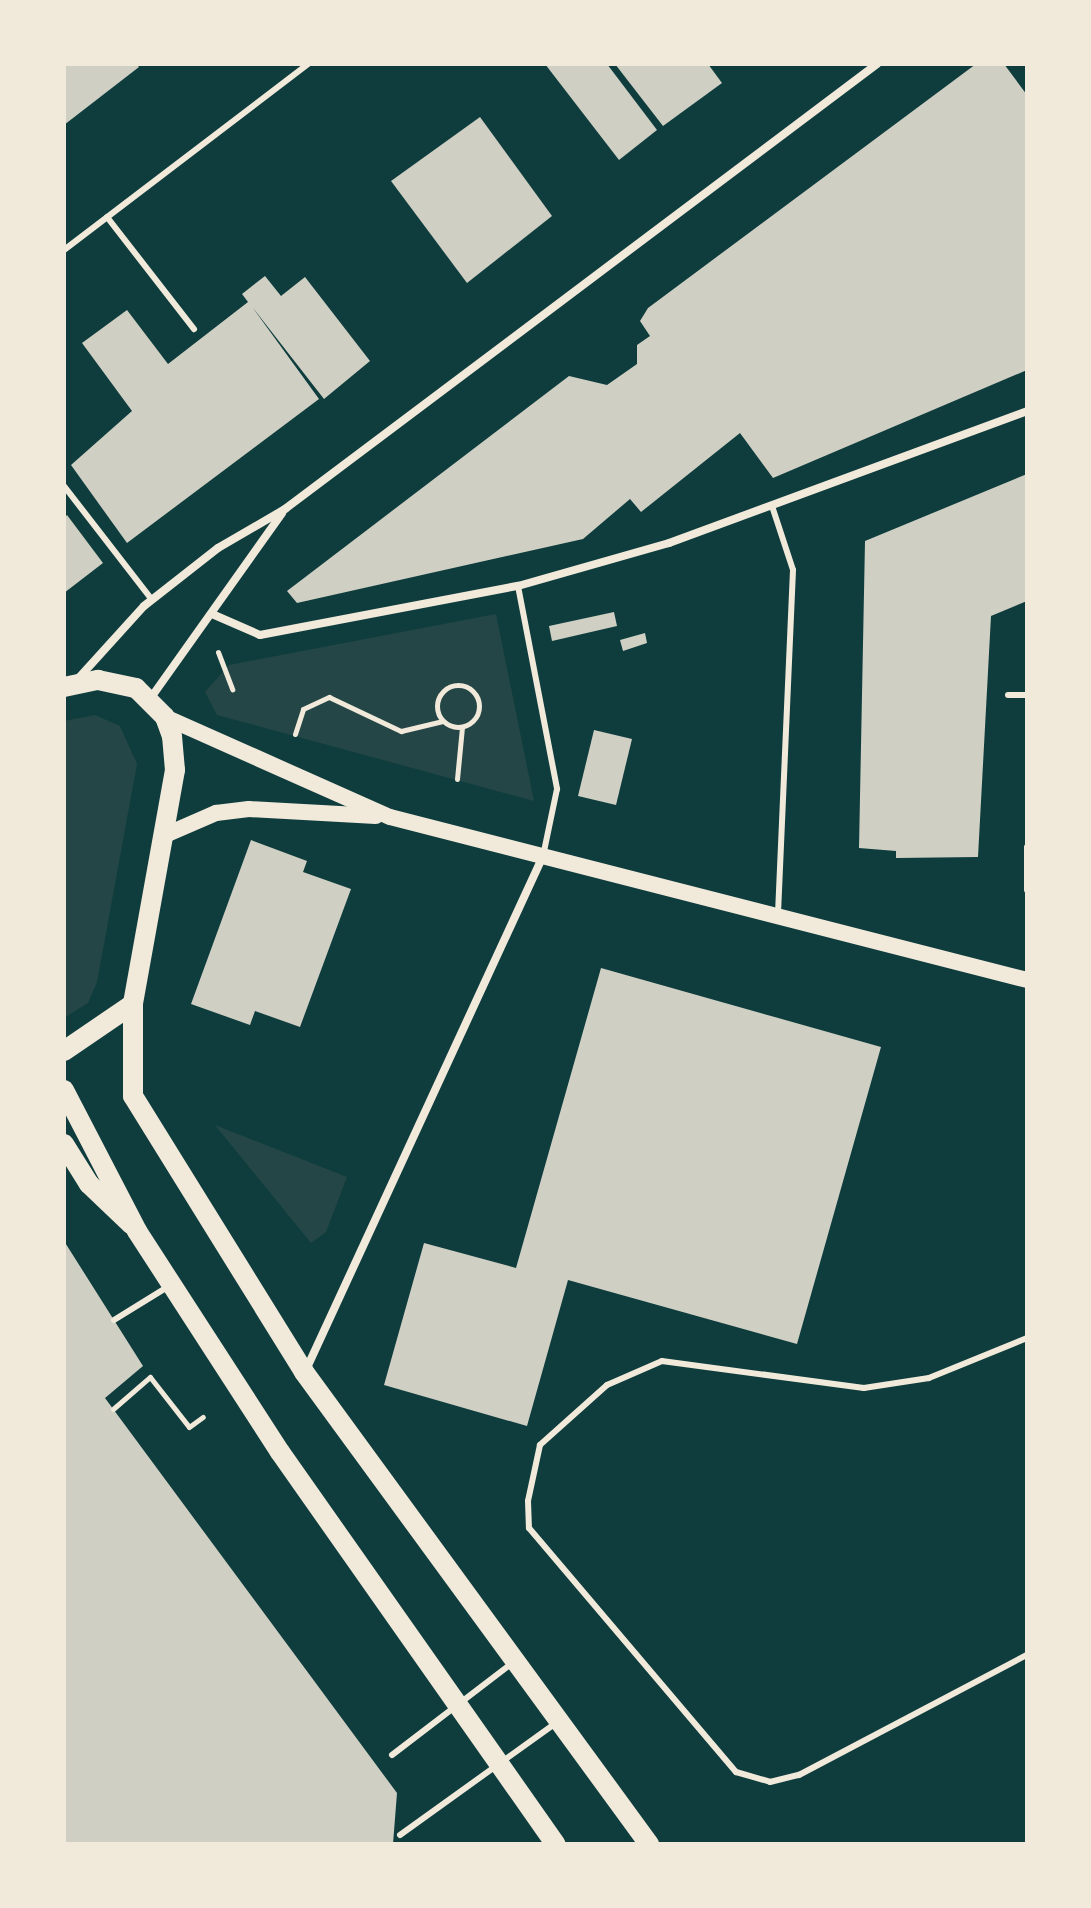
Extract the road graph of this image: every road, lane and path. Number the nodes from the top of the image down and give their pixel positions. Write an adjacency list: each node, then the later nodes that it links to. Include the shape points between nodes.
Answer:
1 (308, 64): 3 (lane)
2 (877, 64): 9 (street)
3 (107, 217): 4 (lane); 5 (lane)
4 (64, 250)
5 (194, 329)
6 (1027, 411): 8 (street)
7 (64, 486): 11 (lane)
8 (772, 506): 10 (street); 29 (lane, via 793,570)
9 (285, 509): 11 (street); 12 (street)
10 (518, 586): 12 (street, via 260,635); 27 (lane, via 557,789)
11 (152, 600): 14 (street)
12 (212, 614): 18 (street)
13 (218, 652): 15 (path)
14 (70, 684): 18 (main road, via 121,681)
15 (232, 689)
16 (1008, 695): 17 (lane)
17 (1027, 695)
18 (150, 699): 19 (main road)
19 (165, 717): 24 (main road); 25 (main road, via 175,770)
20 (443, 721): 21 (path); 21 (path, via 439,697 461,685 479,704); 22 (path, via 401,731 329,697 303,709)
21 (462, 727): 23 (path)
22 (295, 734)
23 (457, 779)
24 (390, 817): 25 (main road, via 249,809 216,813); 27 (main road)
25 (163, 836): 31 (main road)
26 (1027, 847): 28 (lane)
27 (543, 856): 29 (main road); 39 (street)
28 (1027, 890)
29 (778, 916): 30 (main road)
30 (1027, 980)
31 (133, 1004): 32 (main road); 39 (main road, via 133,1096)
32 (64, 1051)
33 (64, 1090): 35 (main road)
34 (64, 1144): 35 (main road, via 89,1184)
35 (137, 1231): 36 (main road)
36 (172, 1284): 37 (lane); 44 (main road)
37 (114, 1320)
38 (1027, 1338): 42 (lane, via 929,1378 864,1388 662,1361 607,1385 540,1445 529,1528 736,1772 770,1782 799,1775)
39 (304, 1372): 43 (main road)
40 (113, 1409): 41 (path, via 150,1377 189,1427)
41 (203, 1417)
42 (1027, 1655)
43 (514, 1662): 44 (lane); 45 (main road)
44 (454, 1707): 46 (lane); 47 (main road)
45 (559, 1721): 47 (lane); 50 (main road)
46 (392, 1755)
47 (497, 1764): 48 (lane); 49 (main road)
48 (400, 1835)
49 (556, 1844)
50 (649, 1844)

